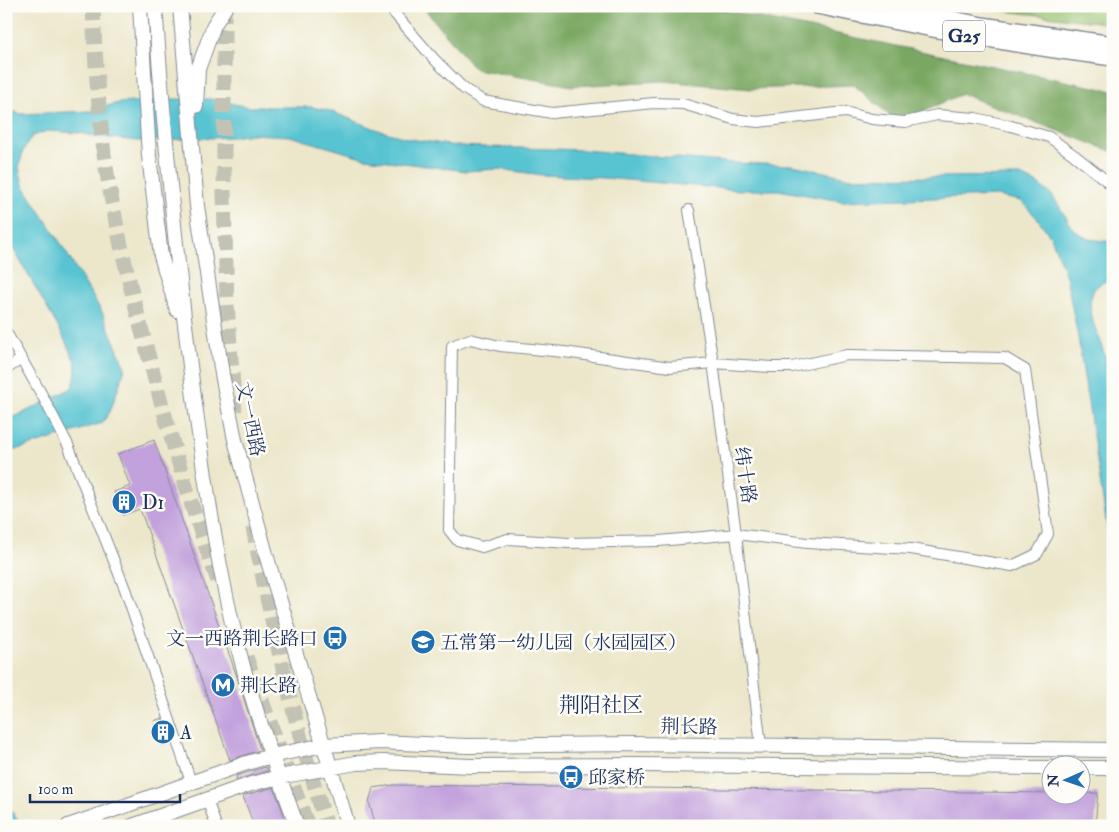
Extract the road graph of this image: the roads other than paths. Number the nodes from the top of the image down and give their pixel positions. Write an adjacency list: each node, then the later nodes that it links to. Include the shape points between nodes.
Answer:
1 (140, 6): 16 (main road, via 149,156 161,256)
2 (155, 6): 16 (main road, via 166,155)
3 (180, 6): 12 (main road, 文一西路)
4 (226, 6): 12 (main road, via 214,25 198,69)
5 (388, 6): 13 (street, via 440,65 483,102 552,113 654,103 683,104 733,119 758,122 845,112 905,122 937,115 975,118 1049,137)
6 (817, 6): 9 (highway, G25)
7 (889, 6): 8 (highway, G25, via 982,25)
8 (1113, 44)
9 (1066, 53): 10 (highway, G25); 11 (highway)
10 (1113, 58)
11 (1113, 63)
12 (192, 152): 21 (main road, 文一西路, via 205,264 234,440)
13 (1113, 186)
14 (689, 210): 18 (street, 纬十路)
15 (6, 332): 17 (street)
16 (188, 348): 24 (main road, via 220,570 239,653)
17 (22, 359): 19 (street); 30 (street, via 68,445 125,589)
18 (713, 363): 20 (street, 纬十路); 20 (street, via 670,367 500,346 470,339 452,346 449,530 457,540 482,548 508,539 578,543 660,541); 20 (street, via 792,367 848,354 1005,358 1025,370 1048,534 1037,554 1012,566 911,549 807,543)
19 (6, 369)
20 (736, 534): 22 (street, 纬十路)
21 (324, 745): 22 (main road, 荆长路, via 380,742 467,746); 24 (main road, 荆长路); 25 (main road, 文一西路)
22 (761, 746): 23 (main road, 荆长路)
23 (1113, 750)
24 (271, 756): 29 (main road); 30 (main road, 荆长路)
25 (329, 767): 26 (main road, 荆长路, via 383,762 470,766); 29 (main road, 荆长路); 36 (main road, 文一西路)
26 (1042, 768)
27 (1092, 768): 28 (main road)
28 (1113, 768)
29 (279, 777): 31 (main road, 荆长路); 35 (main road)
30 (191, 782): 32 (main road, 荆长路)
31 (207, 799): 33 (main road, 荆长路); 34 (street)
32 (68, 826)
33 (132, 826)
34 (216, 826)
35 (297, 826)
36 (348, 826)

